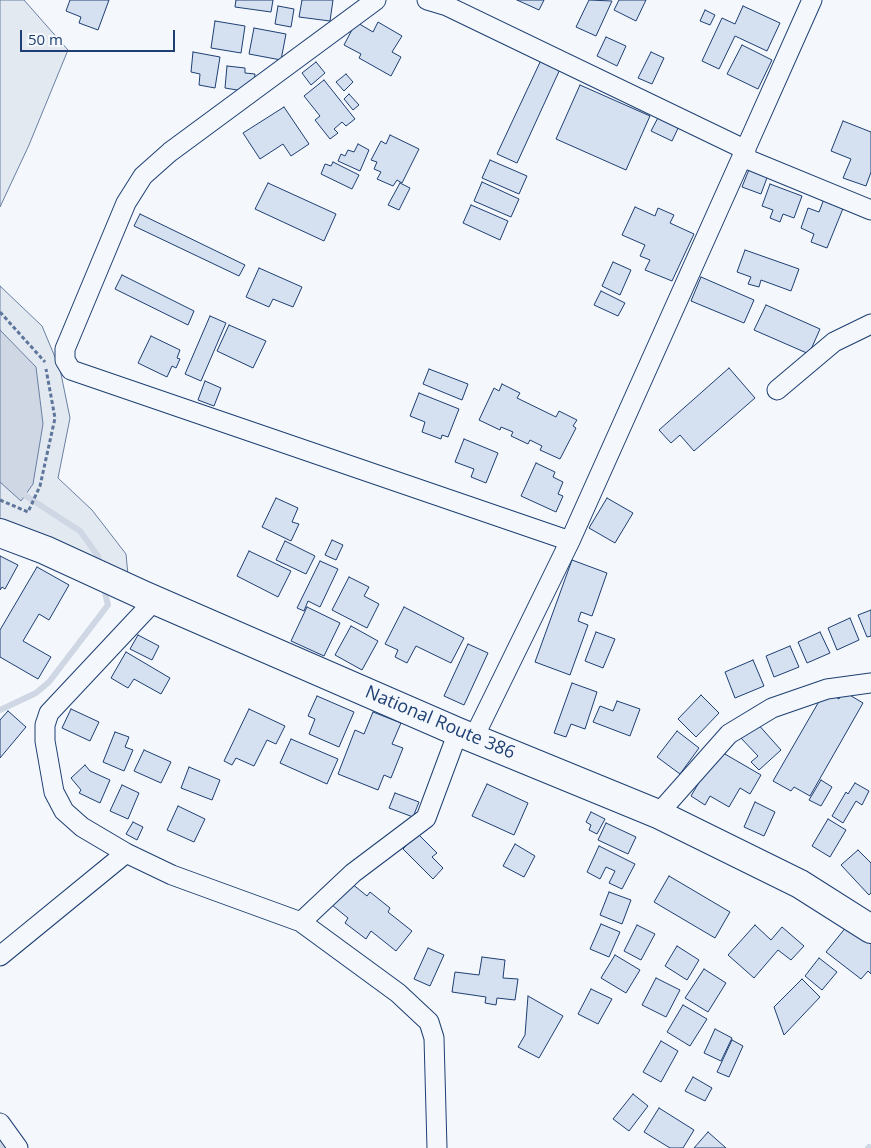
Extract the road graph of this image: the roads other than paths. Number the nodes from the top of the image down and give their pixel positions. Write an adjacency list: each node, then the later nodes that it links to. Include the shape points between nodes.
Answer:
1 (376, 0): 9 (street, via 170,152 143,176 122,212 65,349 65,360 71,370)
2 (427, 0): 4 (street, via 446,6)
3 (812, 0): 4 (street)
4 (744, 154): 5 (street); 9 (street)
5 (871, 210)
6 (871, 324): 7 (street, via 834,342)
7 (777, 390)
8 (0, 533): 10 (highway, National Route 386)
9 (570, 540): 12 (street)
10 (149, 597): 12 (highway, National Route 386); 14 (street, via 49,713 45,725 54,792 64,811 82,827)
11 (871, 682): 13 (street, via 827,689 772,708 729,734)
12 (466, 736): 13 (highway, National Route 386); 15 (street, via 426,818 353,873)
13 (658, 814): 16 (highway, National Route 386, via 800,884)
14 (126, 853): 15 (street, via 172,875); 17 (street)
15 (301, 922): 20 (street, via 398,993 429,1022 434,1038)
16 (871, 929)
17 (0, 956)
18 (0, 1123): 19 (street)
19 (18, 1148)
20 (437, 1148)

